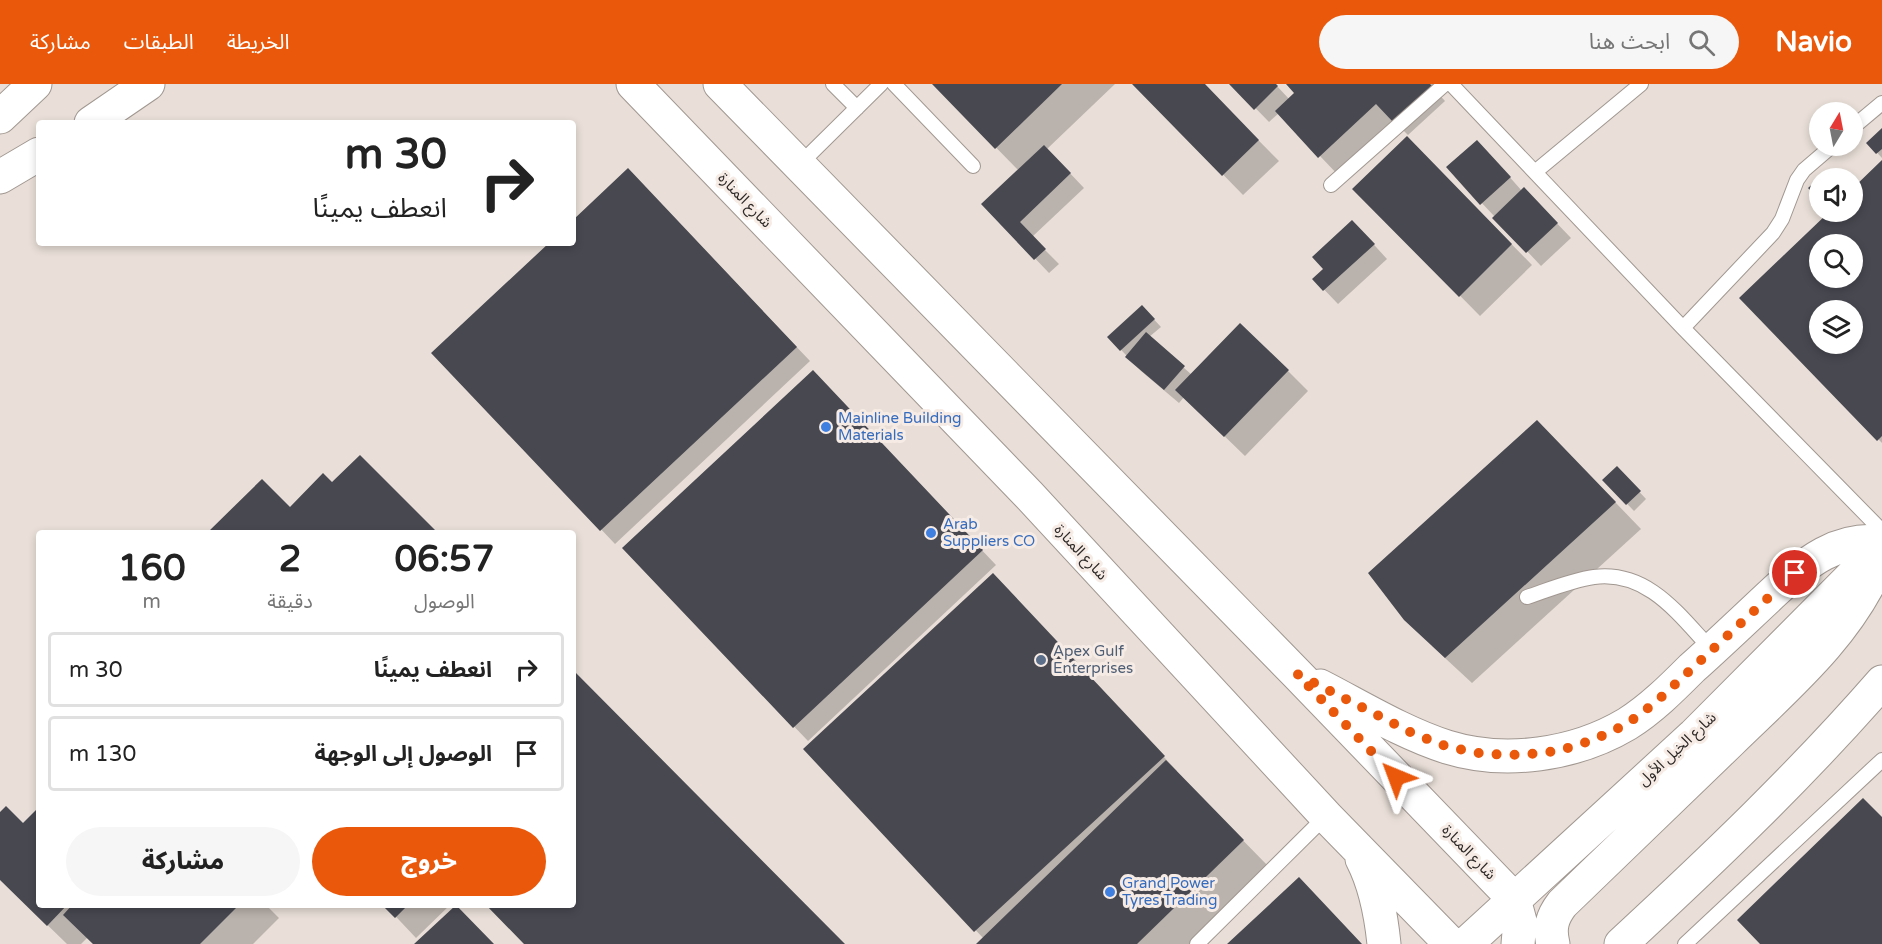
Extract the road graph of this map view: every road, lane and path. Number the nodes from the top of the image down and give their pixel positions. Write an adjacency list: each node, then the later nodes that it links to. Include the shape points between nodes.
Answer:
1 (35, 84): 13 (main road)
2 (148, 84): 15 (main road)
3 (633, 84): 33 (main road, شارع المنارة, via 1029,495)
4 (720, 84): 18 (main road, شارع المنارة)
5 (833, 84): 12 (lane)
6 (881, 84): 12 (lane)
7 (894, 84): 19 (lane)
8 (1445, 84): 22 (lane)
9 (1451, 84): 20 (lane)
10 (1641, 84): 20 (lane)
11 (1882, 103): 14 (lane)
12 (857, 108): 18 (lane)
13 (0, 117)
14 (1863, 119)
15 (95, 120)
16 (36, 156): 21 (main road)
17 (1820, 156): 23 (lane, via 1797,180 1773,233)
18 (799, 165): 30 (main road, شارع المنارة)
19 (973, 166)
20 (1535, 172): 23 (lane)
21 (0, 177)
22 (1331, 185)
23 (1683, 328): 24 (lane)
24 (1882, 531)
25 (1882, 542): 29 (main road, via 1852,542 1819,554)
26 (1882, 546): 35 (main road, شارع الخيل الأول, via 1694,735)
27 (1882, 554): 42 (main road, via 1866,590 1836,633 1789,684 1562,904 1551,924)
28 (1527, 597): 29 (lane, via 1593,577 1626,578 1668,603)
29 (1712, 650): 30 (main road, via 1627,724 1558,751 1521,755 1484,754 1448,747 1414,734)
30 (1297, 674): 35 (main road, شارع المنارة)
31 (1882, 682): 43 (main road, via 1789,783)
32 (1879, 769): 36 (lane)
33 (1326, 816): 34 (main road, شارع المنارة); 37 (lane)
34 (1354, 844): 38 (main road, via 1376,892); 39 (main road, شارع المنارة)
35 (1514, 899): 40 (main road, شارع الخيل الأول); 41 (main road, via 1520,921)
36 (1693, 941)
37 (1197, 944)
38 (1384, 944)
39 (1451, 944)
40 (1466, 944)
41 (1518, 944)
42 (1553, 944)
43 (1621, 944)

